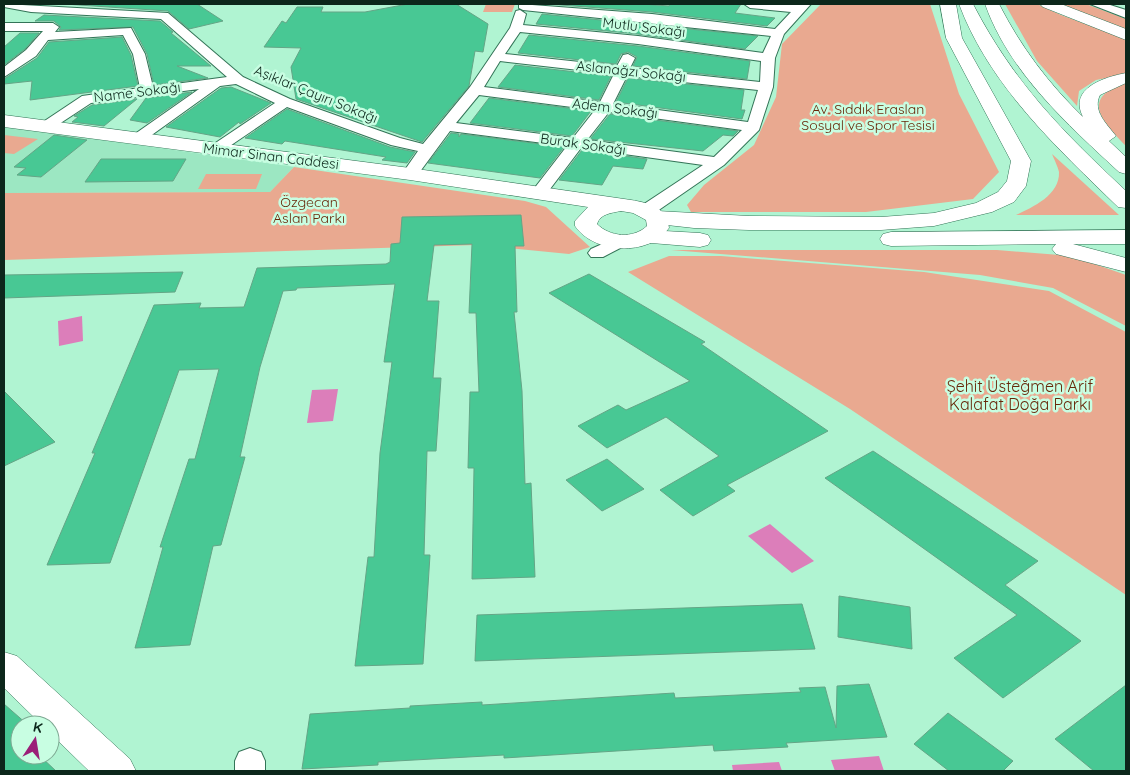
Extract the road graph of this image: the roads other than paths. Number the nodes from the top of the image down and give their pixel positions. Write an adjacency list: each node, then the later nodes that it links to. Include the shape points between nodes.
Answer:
1 (7, 4): 26 (street, Aşıklar Çayırı Sokağı, via 164,16)
2 (659, 4): 12 (street)
3 (750, 4): 10 (street)
4 (948, 4): 49 (main road, via 954,38 1021,161 1020,175 1008,197 969,212)
5 (966, 4): 46 (main road, via 976,29 1009,82 1060,141)
6 (992, 4): 43 (main road, via 1016,52 1065,108)
7 (1048, 4): 17 (main road)
8 (1096, 4): 11 (street)
9 (523, 5): 12 (street); 14 (street)
10 (803, 7): 16 (street)
11 (1126, 14)
12 (652, 18): 16 (street); 18 (street)
13 (4, 27): 15 (street)
14 (516, 28): 18 (street, Mutlu Sokağı); 21 (street)
15 (49, 32): 20 (street); 29 (street, via 127,31 139,54)
16 (778, 33): 22 (street)
17 (1126, 35)
18 (638, 40): 22 (street, Mutlu Sokağı); 23 (street)
19 (13, 53): 20 (street)
20 (31, 53): 24 (street)
21 (496, 57): 23 (street, Aslanağzı Sokağı); 30 (street)
22 (768, 58): 28 (street)
23 (622, 69): 28 (street, Aslanağzı Sokağı); 32 (street)
24 (4, 73)
25 (1126, 78): 41 (main road, via 1096,88 1087,105 1097,126)
26 (238, 80): 27 (street, Name Sokağı); 31 (street, Aşıklar Çayırı Sokağı)
27 (217, 82): 29 (street, Name Sokağı); 37 (street)
28 (766, 87): 35 (street)
29 (147, 90): 36 (street, Name Sokağı, via 87,99)
30 (475, 90): 32 (street, Adem Sokağı); 34 (street)
31 (285, 102): 39 (street); 40 (street, Aşıklar Çayırı Sokağı, via 396,142)
32 (604, 107): 35 (street, Adem Sokağı); 38 (street)
33 (4, 121): 36 (main road, Mimar Sinan Caddesi)
34 (447, 126): 38 (street, Burak Sokağı); 40 (street)
35 (754, 126): 42 (street)
36 (45, 127): 37 (main road, Mimar Sinan Caddesi)
37 (137, 139): 39 (main road, Mimar Sinan Caddesi)
38 (579, 143): 42 (street, Burak Sokağı); 45 (street)
39 (216, 149): 44 (main road, Mimar Sinan Caddesi)
40 (426, 149): 44 (street)
41 (1126, 160)
42 (718, 162): 48 (street)
43 (1126, 168)
44 (410, 174): 45 (main road, Mimar Sinan Caddesi)
45 (538, 194): 47 (main road, Mimar Sinan Caddesi); 51 (main road, Mimar Sinan Caddesi, via 557,204)
46 (1126, 202)
47 (621, 206): 48 (main road, Mimar Sinan Caddesi); 51 (main road, via 601,208 588,216 586,226)
48 (650, 222): 49 (main road); 53 (main road, via 694,240); 54 (main road)
49 (905, 223): 50 (main road, via 1007,226)
50 (1126, 223)
51 (590, 231): 54 (main road, Mimar Sinan Caddesi, via 597,236)
52 (1126, 237): 53 (main road)
53 (875, 239): 56 (main road, via 1047,245)
54 (620, 241): 55 (street)
55 (597, 253)
56 (1126, 265)
57 (4, 666): 58 (main road)
58 (116, 771)

